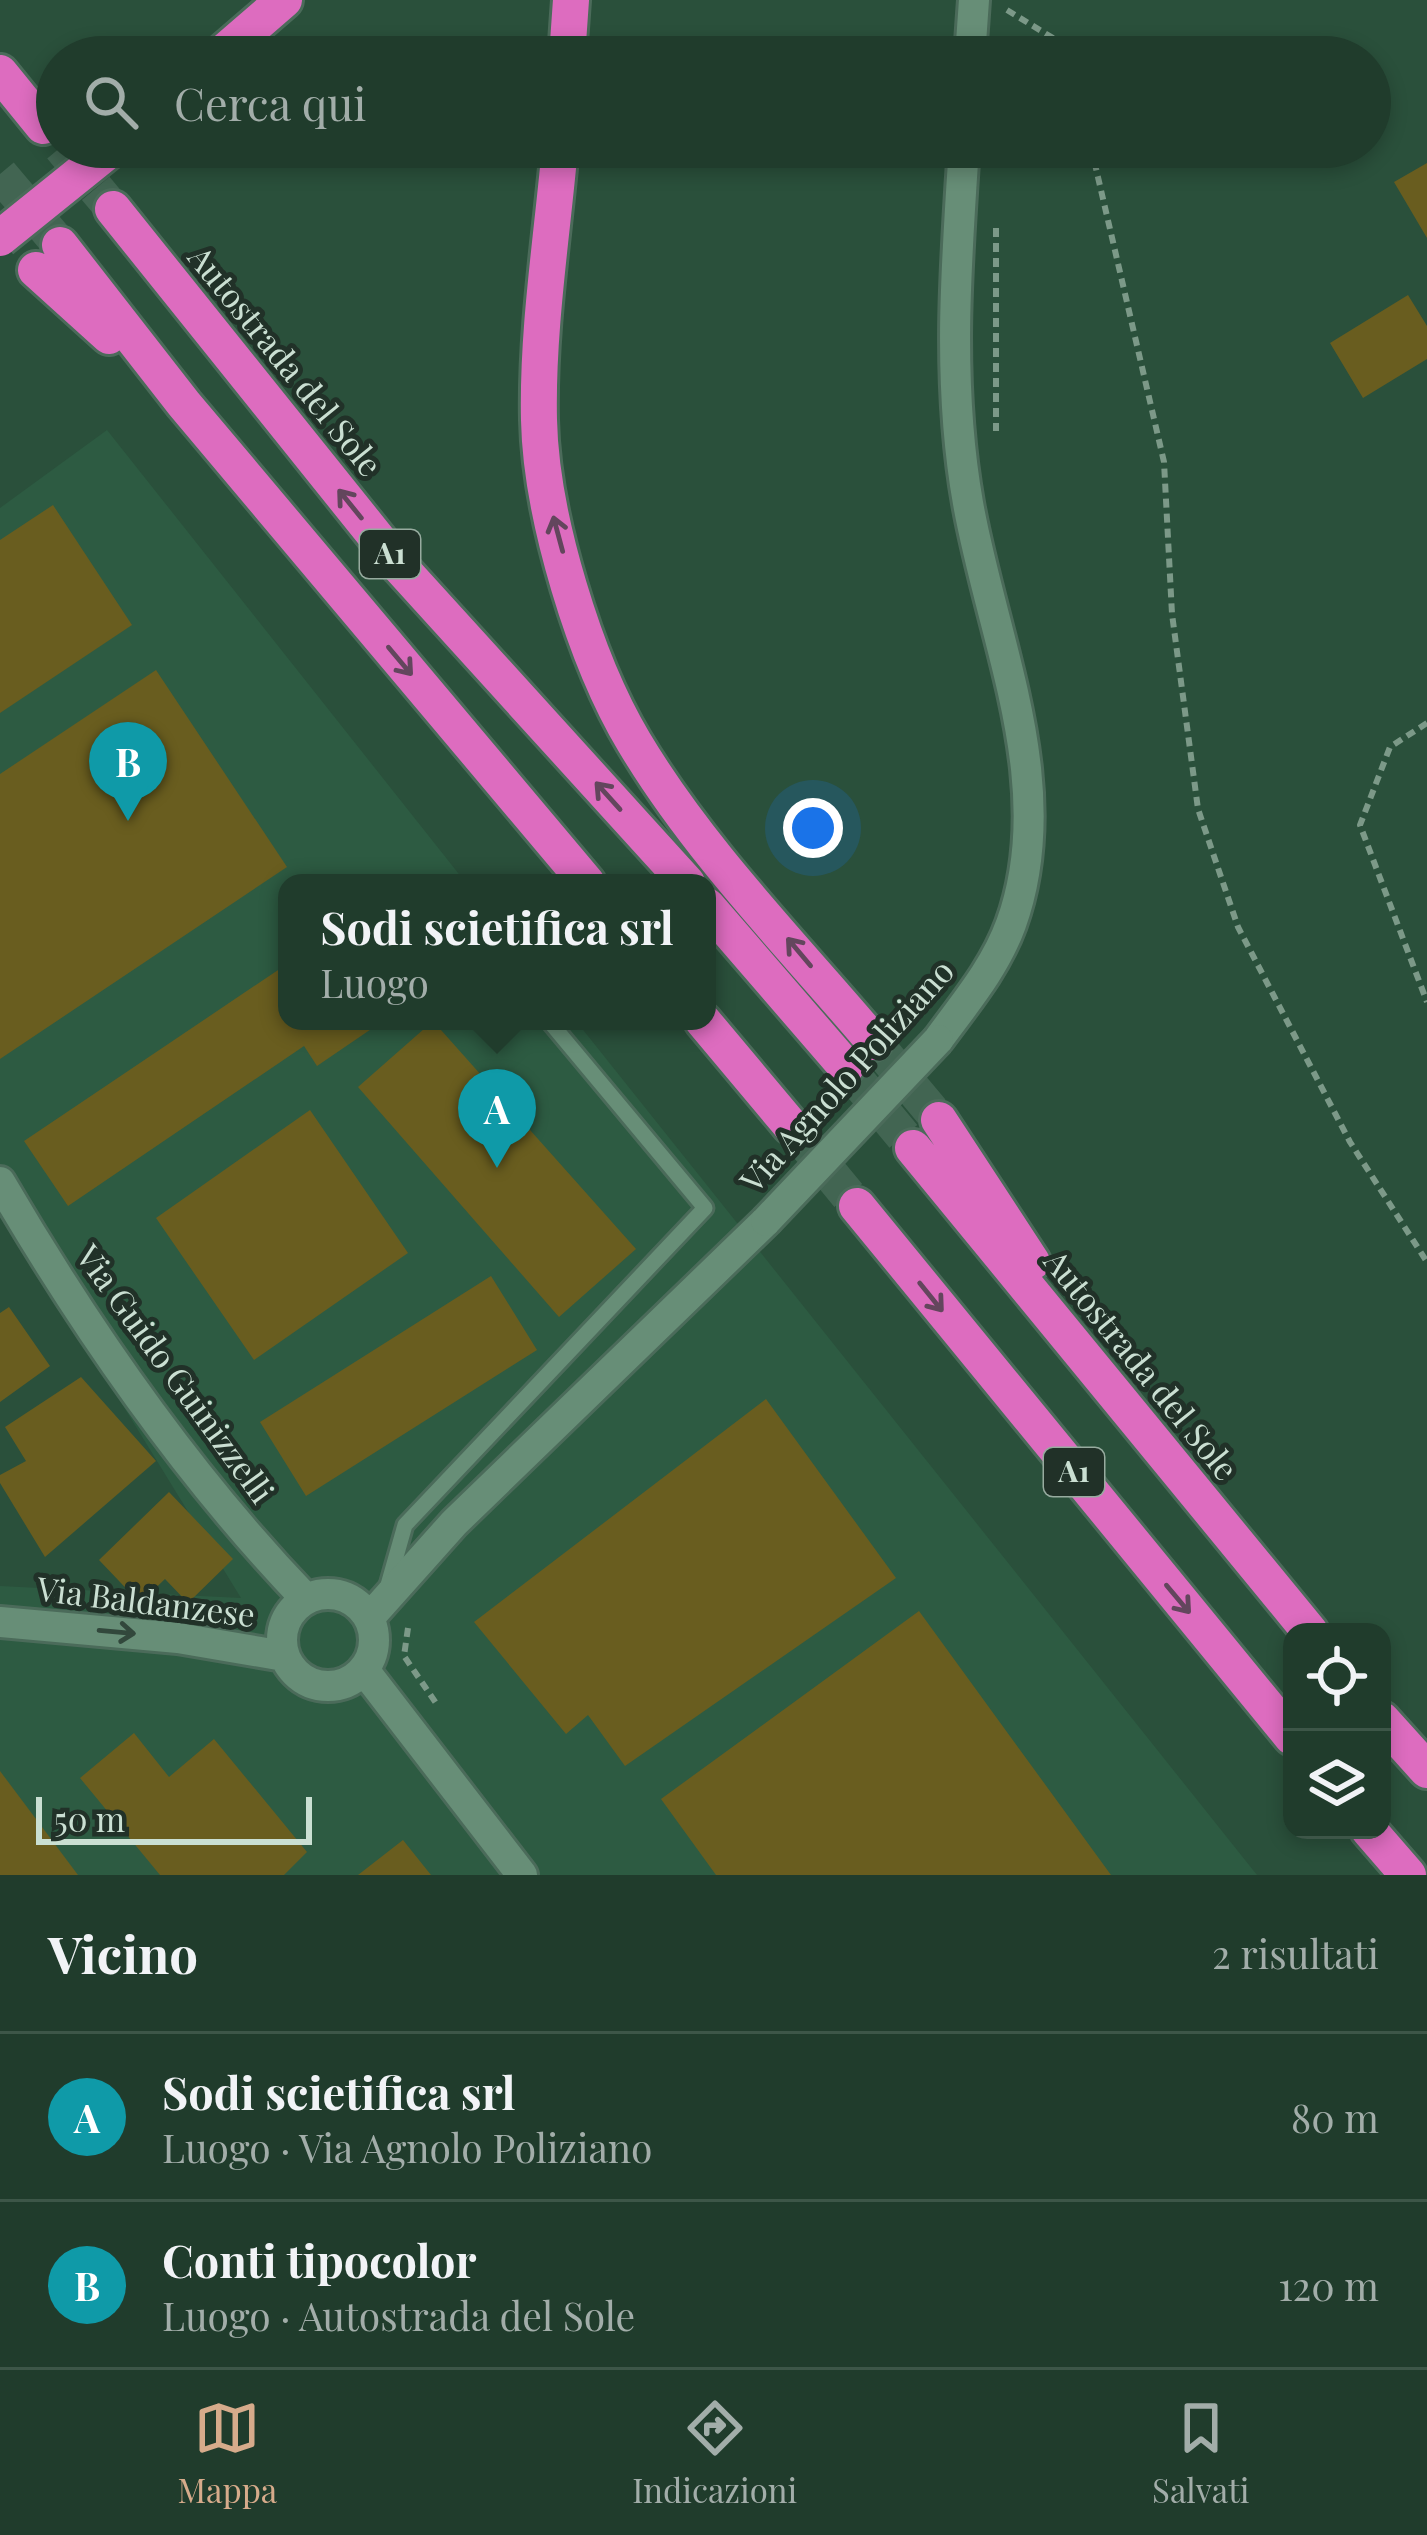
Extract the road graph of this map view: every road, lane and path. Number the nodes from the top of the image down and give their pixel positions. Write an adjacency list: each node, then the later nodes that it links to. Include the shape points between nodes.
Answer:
1 (284, 0): 5 (highway)
2 (572, 0): 6 (highway)
3 (974, 0): 7 (street)
4 (1007, 10): 8 (path)
5 (242, 36)
6 (569, 36)
7 (971, 36)
8 (1048, 36)
9 (0, 74): 10 (highway)
10 (36, 117)
11 (87, 168): 16 (highway, bridge)
12 (558, 168): 25 (highway, one-way to 12, via 633,741 592,646 554,524 539,422)
13 (963, 168): 35 (street, Via Agnolo Poliziano, bridge, via 953,381 968,504 1030,800 1026,867 1011,925 986,976 938,1040 766,1221 454,1523)
14 (1096, 168): 32 (path, via 1164,462 1172,614 1198,809 1238,926 1350,1142)
15 (113, 209): 20 (highway, Autostrada del Sole / A1, one-way to 15, via 401,568)
16 (0, 238)
17 (48, 258): 19 (highway, A1, one-way to 19, via 184,404)
18 (1427, 723): 22 (path, via 1390,747 1360,825)
19 (579, 874)
20 (679, 874)
21 (716, 916): 26 (highway)
22 (1427, 1002)
23 (557, 1030): 35 (lane, via 705,1208 405,1525)
24 (710, 1030): 28 (highway)
25 (874, 1042)
26 (846, 1067)
27 (939, 1120): 33 (highway)
28 (790, 1126)
29 (913, 1148): 33 (highway, Autostrada del Sole / A1)
30 (0, 1182): 34 (street, Via Guido Guinizzelli, via 204,1487)
31 (857, 1207): 43 (highway, A1, one-way to 43)
32 (1427, 1262)
33 (1132, 1416): 38 (highway, Autostrada del Sole / A1)
34 (305, 1599): 35 (street, Via Baldanzese, via 336,1594); 39 (street, Via Baldanzese, via 283,1628)
35 (376, 1611): 40 (street)
36 (412, 1619): 41 (path, via 404,1656)
37 (0, 1622): 39 (street, Via Baldanzese, one-way to 39)
38 (1303, 1623)
39 (284, 1656): 40 (street, Via Baldanzese, via 295,1674 319,1686 340,1685)
40 (364, 1670): 46 (street)
41 (441, 1710)
42 (1391, 1730): 44 (highway)
43 (1287, 1731)
44 (1427, 1770)
45 (1377, 1839): 47 (highway)
46 (522, 1875)
47 (1408, 1875)

